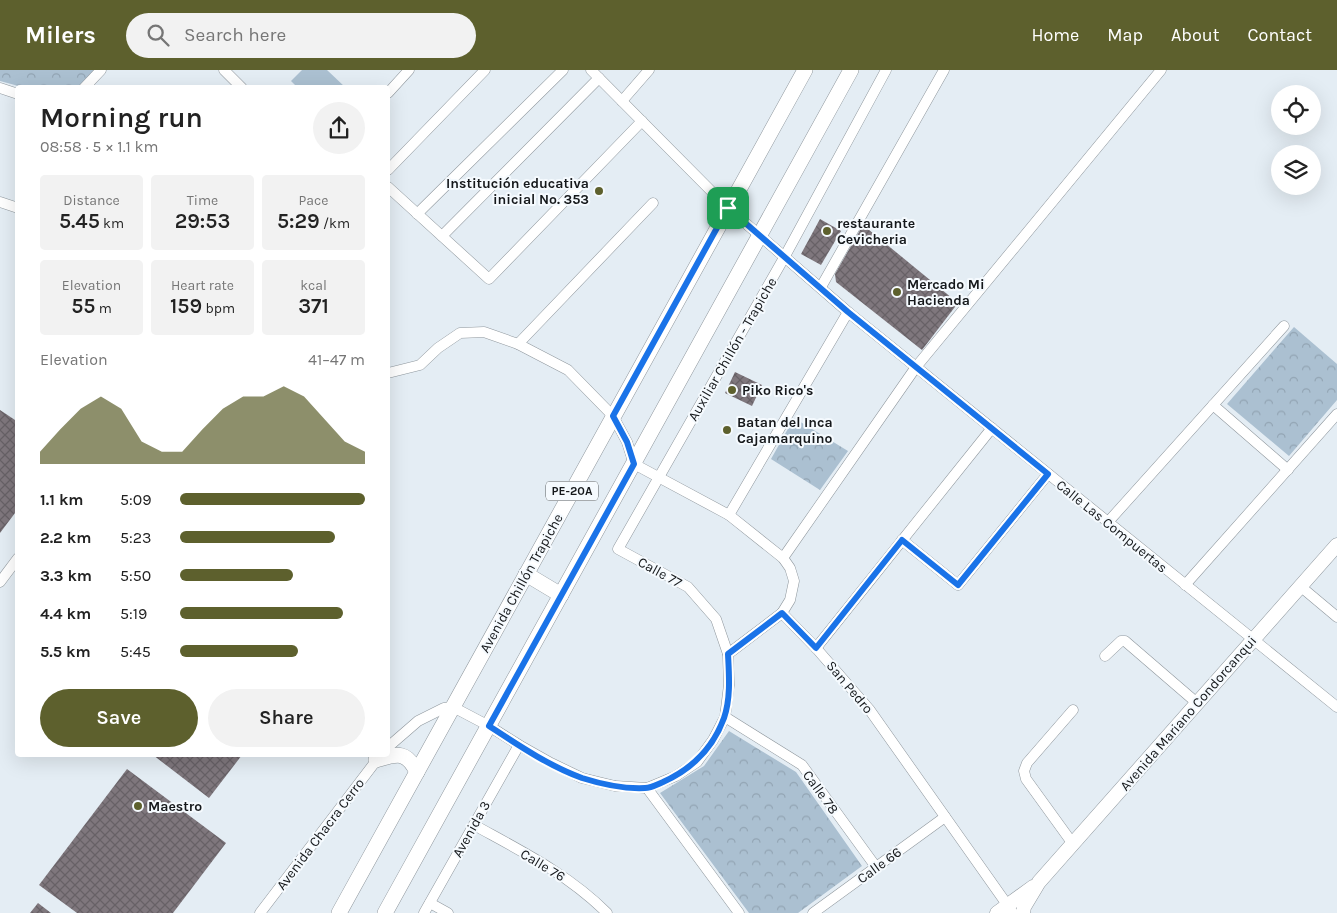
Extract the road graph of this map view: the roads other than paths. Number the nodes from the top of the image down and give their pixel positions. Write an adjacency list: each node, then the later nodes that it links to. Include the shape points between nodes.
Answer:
1 (101, 70): 14 (street)
2 (224, 70): 15 (street)
3 (409, 70): 17 (street)
4 (485, 70): 21 (street)
5 (563, 70): 27 (street)
6 (591, 70): 13 (street, Calle Las Compuertas)
7 (649, 70): 19 (street)
8 (805, 70): 26 (main road, Avenida Chillón Trapiche / PE-20A)
9 (851, 70): 28 (main road, PE-20A)
10 (886, 70): 30 (street, Auxiliar Chillón - Trapiche)
11 (944, 70): 31 (street)
12 (1161, 70): 35 (street)
13 (599, 78): 19 (street, Calle Las Compuertas); 29 (street)
14 (87, 85)
15 (239, 85)
16 (0, 88): 18 (street)
17 (390, 91)
18 (15, 93)
19 (622, 101): 20 (street, Calle Las Compuertas)
20 (642, 121): 26 (street, Calle Las Compuertas); 29 (street, via 489,279)
21 (390, 168)
22 (390, 189): 27 (street)
23 (0, 202): 25 (street)
24 (653, 203): 34 (street)
25 (15, 207)
26 (728, 208): 28 (street, Calle Las Compuertas); 39 (main road, Avenida Chillón Trapiche / PE-20A)
27 (417, 214): 29 (street)
28 (760, 235): 30 (street, Calle Las Compuertas); 41 (main road, PE-20A)
29 (442, 236)
30 (785, 256): 31 (street, Calle Las Compuertas); 44 (street, Auxiliar Chillón - Trapiche)
31 (821, 287): 32 (street, Calle Las Compuertas)
32 (848, 312): 35 (street, Calle Las Compuertas); 45 (street)
33 (1284, 326): 37 (street)
34 (518, 344): 36 (street, via 484,332 460,333 420,365); 39 (street, via 568,370)
35 (916, 366): 40 (street, Calle Las Compuertas); 50 (street)
36 (390, 372)
37 (1213, 405): 42 (street); 46 (street)
38 (1337, 414): 42 (street)
39 (613, 416): 41 (street); 52 (main road, Avenida Chillón Trapiche / PE-20A)
40 (992, 428): 43 (street, Calle Las Compuertas); 47 (street)
41 (634, 464): 44 (street); 56 (main road, PE-20A)
42 (1288, 470): 54 (street)
43 (1048, 474): 46 (street, Calle Las Compuertas); 47 (street, via 958,585)
44 (658, 477): 45 (street); 49 (street, Auxiliar Chillón - Trapiche)
45 (729, 515): 50 (street)
46 (1108, 522): 54 (street, Calle Las Compuertas)
47 (902, 540): 60 (street)
48 (1337, 545): 55 (street, Avenida Mariano Condorcanqui)
49 (618, 549): 61 (street, Calle 77, via 688,587 716,619)
50 (783, 558): 57 (street, via 794,581 790,600)
51 (15, 562): 53 (street)
52 (526, 574): 56 (main road); 64 (main road, Avenida Chillón Trapiche / PE-20A)
53 (0, 582)
54 (1185, 585): 59 (street, Calle Las Compuertas)
55 (1300, 586): 58 (street); 59 (street, Avenida Mariano Condorcanqui)
56 (561, 595): 68 (main road, PE-20A)
57 (782, 613): 60 (street, San Pedro); 61 (street)
58 (1337, 617)
59 (1253, 639): 63 (street, Avenida Mariano Condorcanqui); 65 (street, Calle Las Compuertas)
60 (816, 648): 75 (street, San Pedro, via 869,708)
61 (728, 654): 67 (street, Calle 77)
62 (1105, 656): 63 (street, via 1125,641)
63 (1197, 703): 77 (street, Avenida Mariano Condorcanqui)
64 (453, 707): 68 (street, Calle 77); 69 (street, via 418,721); 73 (main road, Avenida Chillón Trapiche / PE-20A)
65 (1337, 707)
66 (1073, 710): 77 (street, via 1027,763 1024,771 1026,779)
67 (725, 717): 74 (street, Calle 77, via 697,762 676,776); 78 (street, Calle 78, via 802,766)
68 (489, 726): 70 (street, Calle 77); 84 (main road, PE-20A)
69 (390, 745)
70 (519, 745): 74 (street, Calle 77, via 582,778 615,786); 76 (street, Avenida 3)
71 (390, 755): 73 (main road, via 409,758)
72 (378, 758): 82 (street, Avenida Chacra Cerro)
73 (417, 772): 83 (main road, Avenida Chillón Trapiche / PE-20A)
74 (647, 788): 88 (street)
75 (945, 817): 78 (street, Calle 66); 81 (street, San Pedro)
76 (474, 825): 80 (street, Avenida 3); 87 (street, Calle 76, via 559,873)
77 (1072, 844): 79 (street, Avenida Mariano Condorcanqui)
78 (876, 867): 89 (street, Calle 66)
79 (1040, 882): 81 (street, Avenida Mariano Condorcanqui); 90 (street, Avenida Mariano Condorcanqui)
80 (430, 903): 85 (street, Avenida 3); 86 (street)
81 (1006, 910)
82 (260, 913)
83 (339, 913)
84 (386, 913)
85 (424, 913)
86 (448, 913)
87 (607, 913)
88 (739, 913)
89 (813, 913)
90 (1023, 913)

